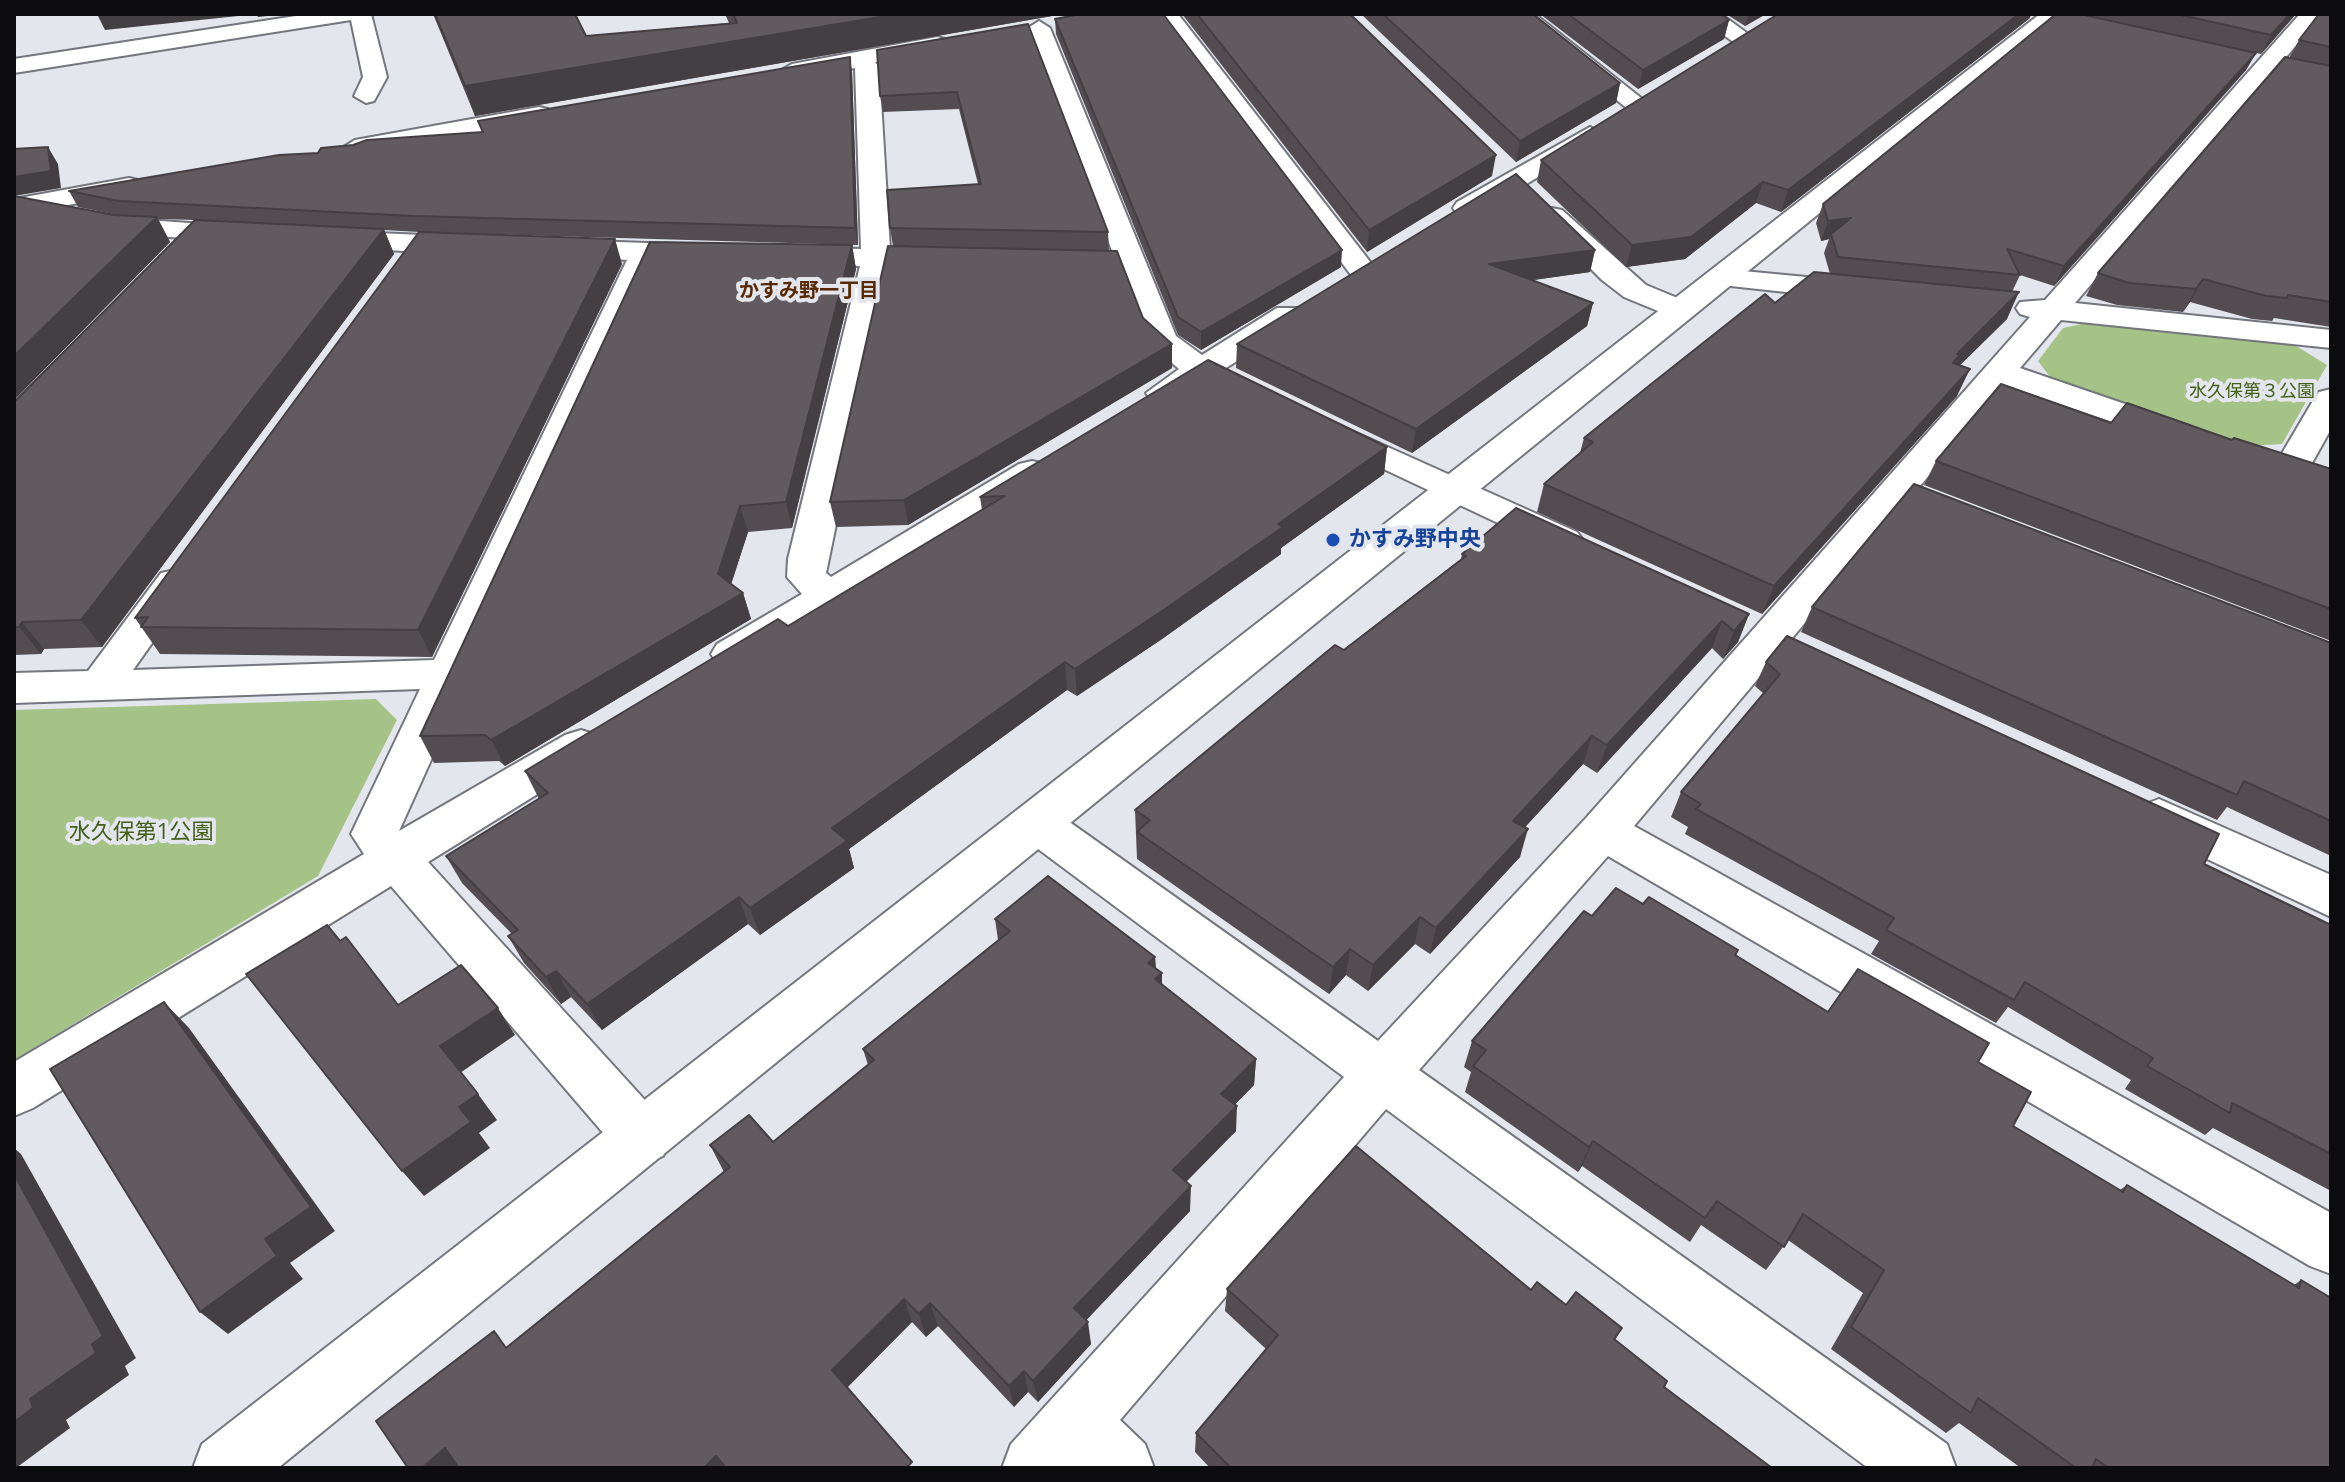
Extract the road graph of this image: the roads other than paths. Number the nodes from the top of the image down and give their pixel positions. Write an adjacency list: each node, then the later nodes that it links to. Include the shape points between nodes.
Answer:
1 (351, 14): 14 (street, via 144,35)
2 (360, 14): 16 (street, via 375,77)
3 (1167, 14): 42 (street, via 1351,276)
4 (1522, 14): 19 (street, via 1652,97)
5 (1706, 14): 8 (street, via 1731,47)
6 (2312, 14): 40 (street)
7 (2055, 17): 35 (street)
8 (1776, 20)
9 (917, 24): 12 (street)
10 (1010, 32): 34 (street, via 1050,26)
11 (967, 40): 12 (street)
12 (938, 44): 13 (street)
13 (859, 58): 15 (street); 31 (street, via 867,67)
14 (14, 66)
15 (774, 75)
16 (366, 96)
17 (567, 110): 18 (street)
18 (330, 152)
19 (1504, 169): 22 (street); 39 (street, via 1612,274 1635,291)
20 (146, 183): 21 (street)
21 (15, 206): 23 (street, via 100,224)
22 (1438, 225)
23 (199, 233): 24 (street); 29 (street)
24 (420, 244): 25 (street); 36 (street)
25 (493, 247)
26 (537, 248): 27 (street)
27 (645, 253): 28 (street); 58 (street)
28 (731, 255)
29 (177, 256)
30 (760, 256): 31 (street)
31 (876, 258): 32 (street); 54 (street, via 807,559 806,577)
32 (972, 260)
33 (1098, 262): 34 (street)
34 (1130, 262): 42 (street, via 1162,341)
35 (1722, 278): 37 (street); 39 (street)
36 (393, 282)
37 (1895, 295)
38 (2005, 305): 40 (street)
39 (1681, 310): 51 (street)
40 (2052, 310): 41 (street); 43 (street)
41 (2331, 339)
42 (1201, 369): 44 (street); 46 (street)
43 (1999, 372): 48 (street); 55 (street, via 1910,495)
44 (1240, 388)
45 (2331, 399): 50 (street)
46 (1134, 410)
47 (1297, 415): 51 (street)
48 (2202, 442)
49 (1054, 458): 54 (street)
50 (2289, 471)
51 (1454, 491): 52 (street); 63 (street)
52 (1598, 556)
53 (191, 560): 59 (street)
54 (828, 595): 57 (street)
55 (1756, 628): 56 (street); 64 (street)
56 (1813, 654)
57 (706, 669)
58 (446, 674): 59 (street); 65 (street, via 374,834)
59 (99, 686): 60 (street)
60 (14, 688)
61 (612, 727): 65 (street)
62 (2130, 803): 66 (street)
63 (1038, 824): 67 (street); 69 (street)
64 (1603, 831): 67 (street); 70 (street)
65 (396, 859): 68 (street); 69 (street)
66 (2331, 897)
67 (1381, 1075): 71 (street); 74 (street)
68 (14, 1091)
69 (643, 1138): 72 (street)
70 (2331, 1245)
71 (1055, 1445): 73 (street)
72 (226, 1468)
73 (1121, 1468)
74 (1923, 1468)

